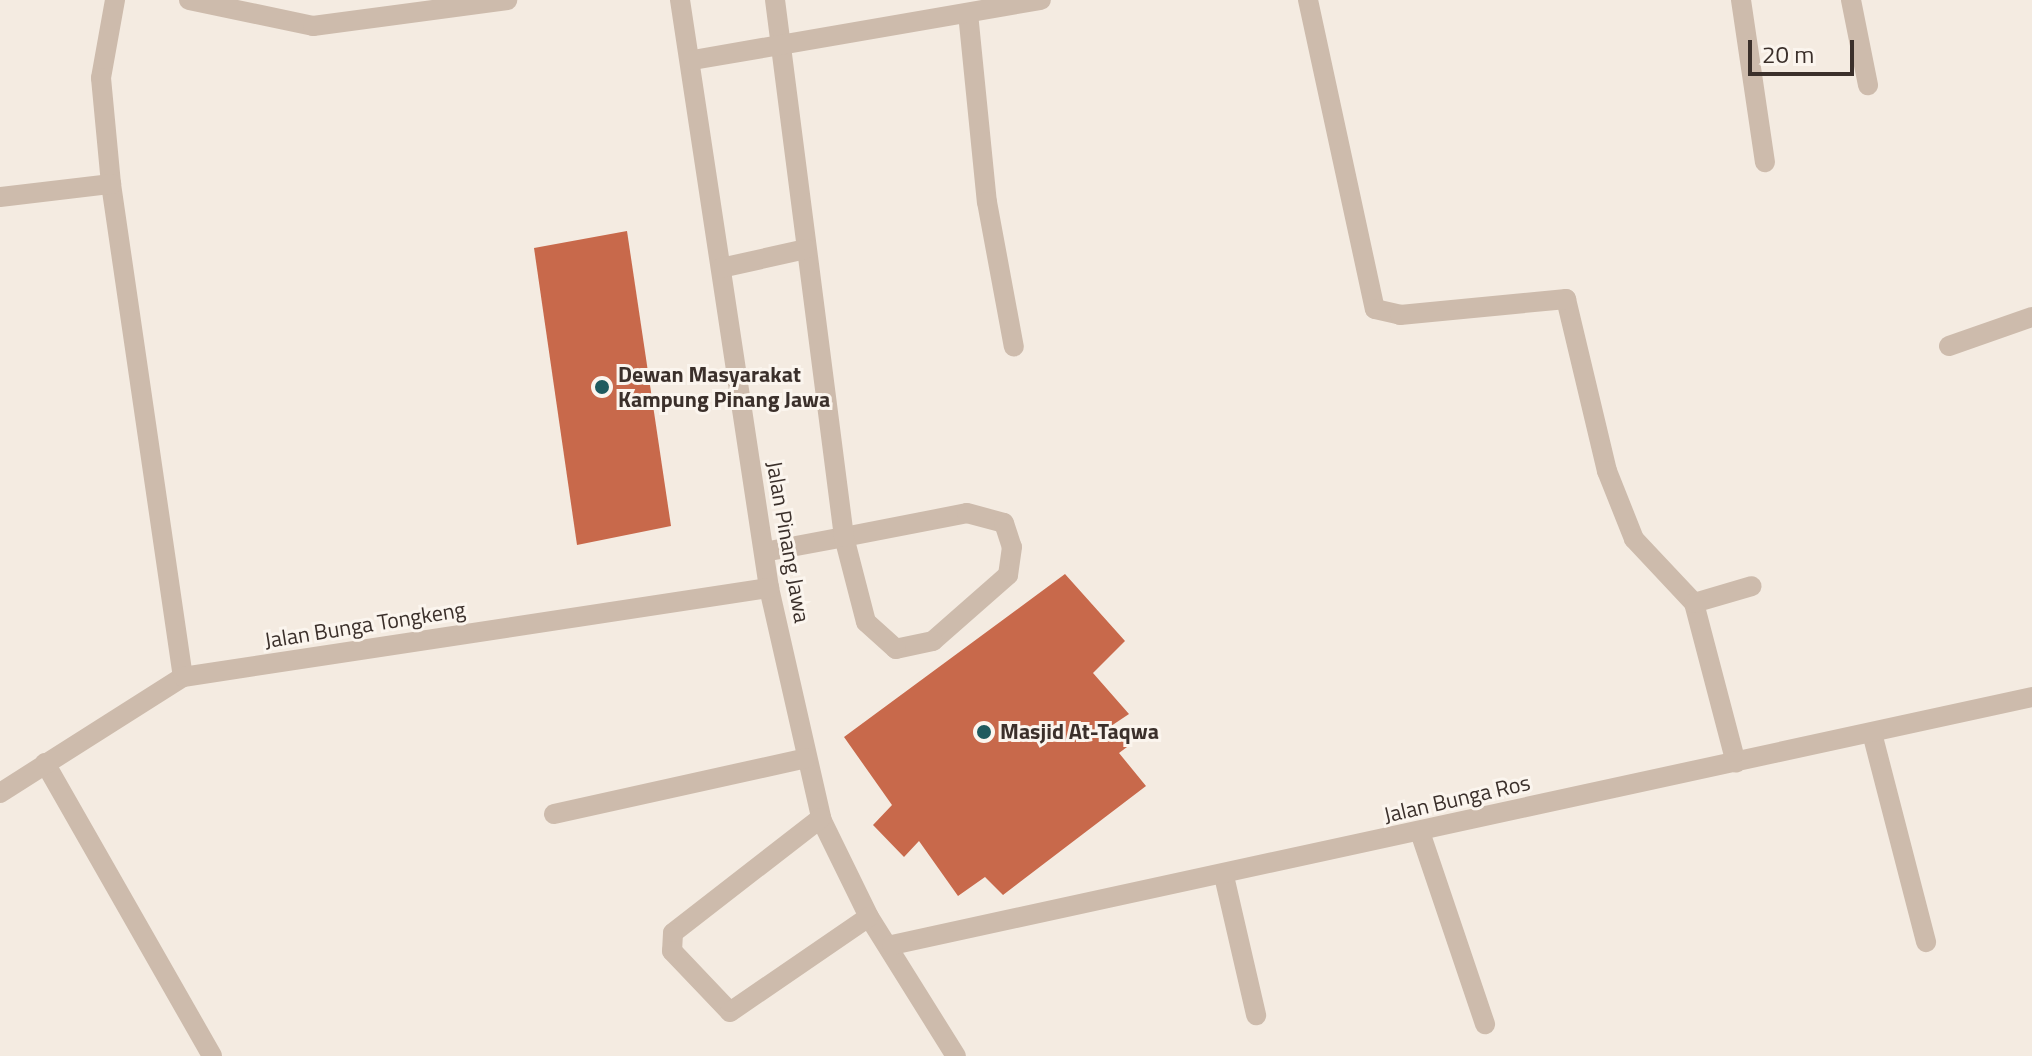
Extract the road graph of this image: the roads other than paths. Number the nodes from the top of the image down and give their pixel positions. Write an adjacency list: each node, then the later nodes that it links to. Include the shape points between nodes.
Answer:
1 (115, 0): 15 (street, via 101,78)
2 (189, 0): 3 (street, via 313,26)
3 (507, 0)
4 (680, 0): 12 (street, Jalan Pinang Jawa)
5 (775, 0): 11 (street)
6 (1308, 0): 26 (street, via 1375,309 1400,315 1566,299 1607,471 1634,539)
7 (1741, 0): 14 (street)
8 (1851, 0): 13 (street)
9 (1033, 1): 10 (street)
10 (968, 13): 11 (street); 21 (street, via 987,202)
11 (780, 49): 12 (street); 17 (street)
12 (693, 60): 18 (street, Jalan Pinang Jawa)
13 (1868, 85)
14 (1765, 162)
15 (111, 184): 16 (street); 27 (street)
16 (0, 197)
17 (806, 249): 18 (street); 22 (street)
18 (721, 268): 23 (street, Jalan Pinang Jawa)
19 (2032, 317): 20 (street)
20 (1949, 346)
21 (1014, 347)
22 (844, 537): 22 (street, via 866,622 896,649 933,641 1008,575 1012,547 1004,523 993,515); 23 (street)
23 (764, 552): 25 (street, Jalan Pinang Jawa)
24 (1752, 586): 26 (street)
25 (769, 588): 27 (street, Jalan Bunga Tongkeng); 30 (street, Jalan Pinang Jawa)
26 (1694, 603): 32 (street)
27 (183, 677): 31 (street, Jalan Bunga Tongkeng)
28 (2032, 697): 29 (street, Jalan Bunga Ros)
29 (1872, 733): 32 (street, Jalan Bunga Ros); 39 (street)
30 (807, 758): 34 (street); 35 (street, Jalan Pinang Jawa)
31 (45, 763): 33 (street, Jalan Bunga Tongkeng); 43 (street)
32 (1736, 763): 36 (street, Jalan Bunga Ros)
33 (0, 793)
34 (554, 814)
35 (821, 818): 38 (street, Jalan Pinang Jawa); 38 (street, via 673,933 672,951 730,1012)
36 (1420, 832): 37 (street, Jalan Bunga Ros); 42 (street)
37 (1224, 876): 40 (street, Jalan Bunga Ros); 41 (street)
38 (869, 917): 40 (street, Jalan Pinang Jawa)
39 (1926, 942)
40 (892, 945): 44 (street, Jalan Pinang Jawa)
41 (1256, 1015)
42 (1485, 1024)
43 (212, 1056)
44 (956, 1056)

